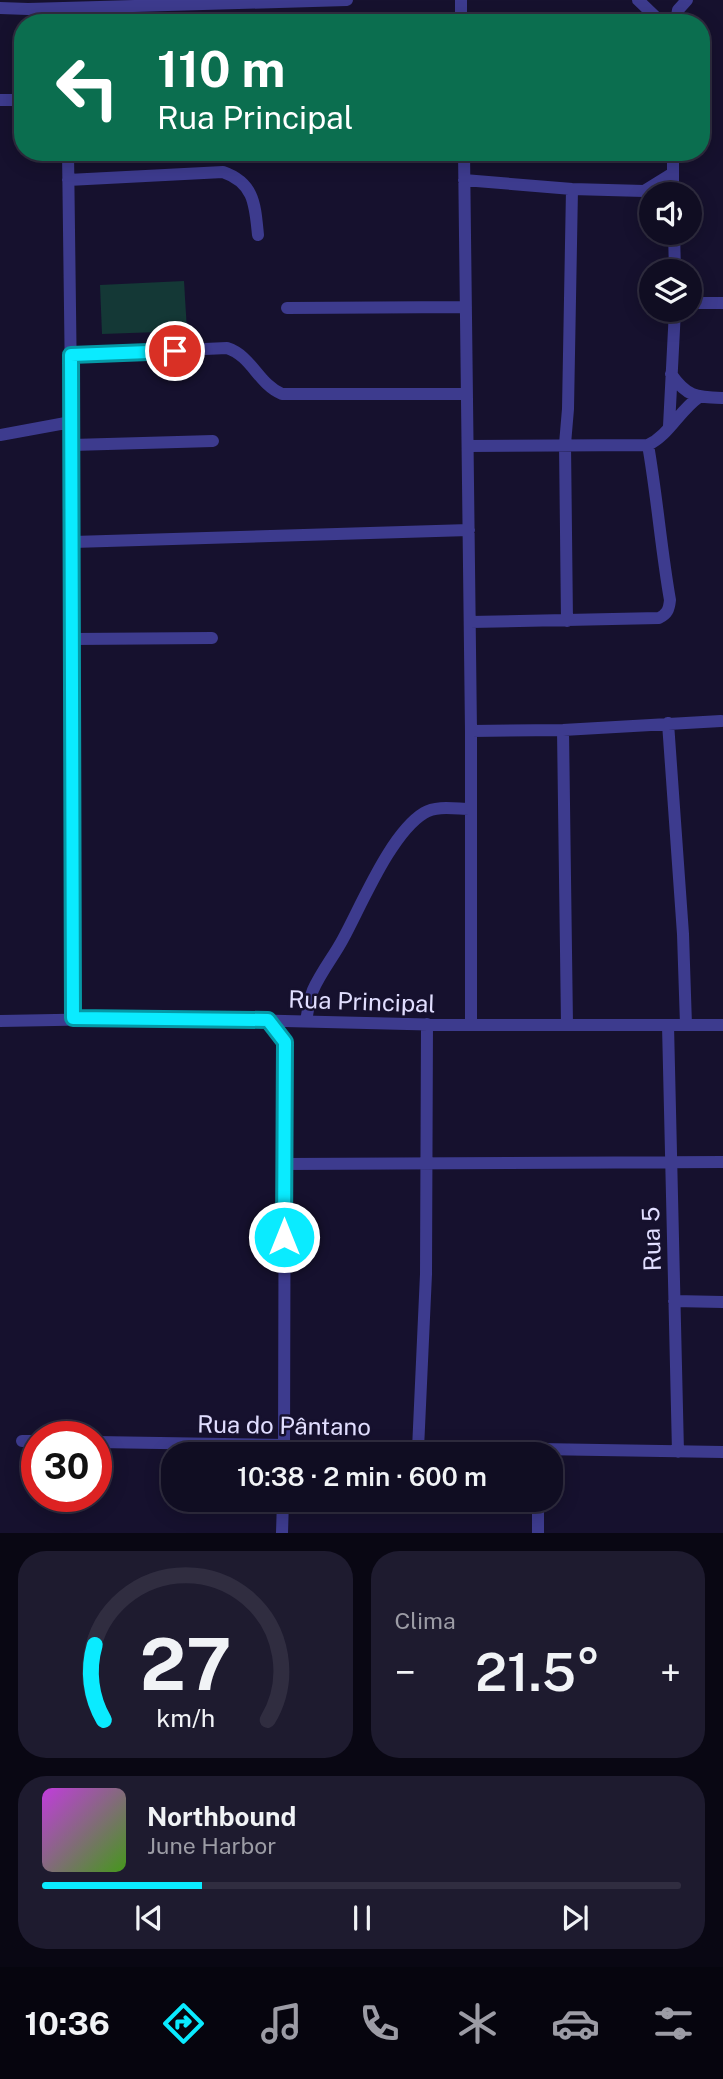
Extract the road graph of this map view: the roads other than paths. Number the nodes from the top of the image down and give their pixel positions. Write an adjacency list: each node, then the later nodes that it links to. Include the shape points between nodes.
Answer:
1 (274, 0): 2 (street); 5 (street)
2 (347, 0)
3 (638, 0): 7 (street)
4 (687, 0): 8 (street)
5 (64, 4): 6 (street)
6 (0, 8)
7 (653, 14)
8 (677, 14)
9 (68, 161): 13 (street)
10 (464, 161): 14 (street)
11 (673, 161): 12 (street)
12 (673, 173): 15 (street); 16 (street)
13 (68, 180): 19 (street, via 223,172 246,186 255,202); 25 (street)
14 (464, 180): 17 (street); 22 (street)
15 (658, 182)
16 (673, 182)
17 (572, 189): 18 (street); 34 (street)
18 (639, 191)
19 (258, 235)
20 (702, 303): 21 (street)
21 (723, 303)
22 (466, 307): 23 (street); 27 (street)
23 (287, 308)
24 (674, 322): 26 (street)
25 (71, 355): 27 (street, via 227,348 245,357 271,390 282,394); 30 (street)
26 (671, 374): 28 (street, via 684,391); 31 (street)
27 (467, 394): 37 (street)
28 (699, 397): 29 (street); 31 (street)
29 (723, 398)
30 (71, 422): 32 (street); 36 (street)
31 (669, 426): 35 (street, via 663,436)
32 (0, 435)
33 (213, 441): 36 (street)
34 (565, 444): 35 (street); 37 (street); 40 (street)
35 (648, 444): 40 (street, via 669,610 659,618)
36 (72, 445): 39 (street)
37 (468, 446): 38 (street)
38 (469, 530): 39 (street); 41 (street)
39 (73, 542): 43 (street)
40 (567, 621): 41 (street)
41 (470, 622): 47 (street)
42 (212, 638): 43 (street)
43 (73, 639): 49 (street)
44 (721, 721): 45 (street)
45 (668, 723): 46 (street); 57 (street)
46 (563, 730): 47 (street); 55 (street)
47 (471, 731): 48 (street)
48 (471, 809): 52 (street, via 431,809 409,827 322,973); 54 (street)
49 (73, 1018): 50 (street, Rua Principal); 51 (street, Rua Principal)
50 (268, 1020): 52 (street, Rua Principal); 59 (street)
51 (0, 1021)
52 (302, 1021): 53 (street, Rua Principal); 59 (street)
53 (427, 1024): 54 (street, Rua Principal); 62 (street)
54 (471, 1025): 55 (street, Rua Principal)
55 (567, 1025): 56 (street, Rua Principal)
56 (668, 1025): 57 (street, Rua Principal); 60 (street, Rua 5)
57 (686, 1025): 58 (street, Rua Principal)
58 (723, 1025)
59 (285, 1042): 63 (street)
60 (670, 1161): 61 (street); 62 (street); 64 (street, Rua 5)
61 (723, 1162)
62 (426, 1163): 63 (street); 67 (street)
63 (284, 1164): 66 (street)
64 (674, 1301): 65 (street); 71 (street, Rua 5)
65 (723, 1301)
66 (285, 1442)
67 (418, 1442)
68 (112, 1443): 69 (street, Rua do Pântano)
69 (161, 1445)
70 (563, 1452): 71 (street, Rua do Pântano)
71 (678, 1452): 72 (street, Rua do Pântano)
72 (723, 1452)
73 (283, 1512): 75 (street)
74 (538, 1512): 76 (street)
75 (282, 1533)
76 (538, 1533)

